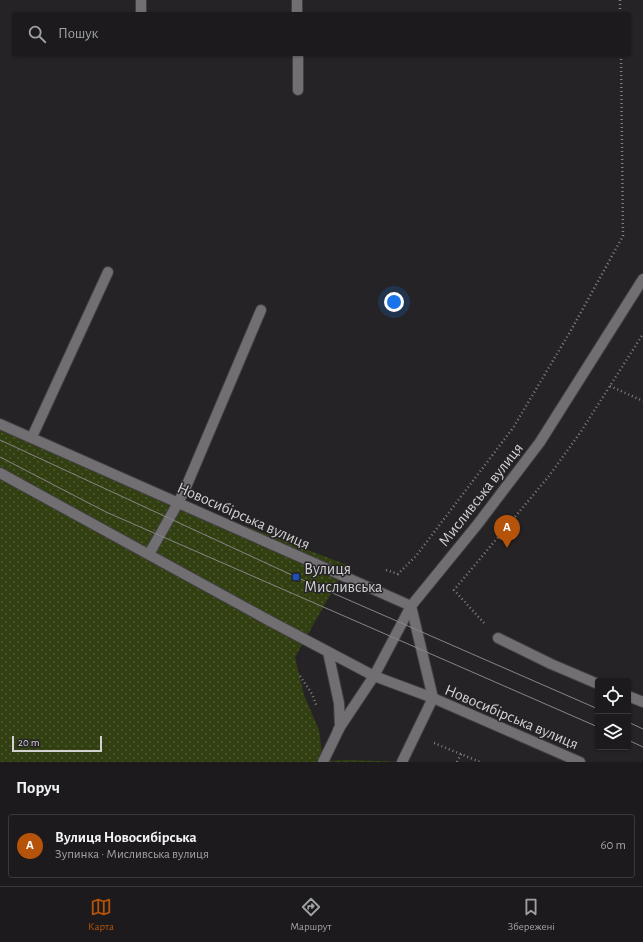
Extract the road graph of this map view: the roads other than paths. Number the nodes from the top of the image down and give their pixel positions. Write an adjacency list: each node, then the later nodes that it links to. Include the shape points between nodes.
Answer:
1 (141, 0): 3 (main road)
2 (297, 0): 4 (main road)
3 (141, 12)
4 (297, 12)
5 (298, 56): 6 (main road)
6 (298, 90)
7 (108, 272): 11 (main road)
8 (643, 279): 15 (main road, Мисливська вулиця, via 540,442)
9 (261, 310): 13 (main road)
10 (0, 424): 11 (main road, Новосибірська вулиця)
11 (32, 437): 13 (main road, Новосибірська вулиця)
12 (0, 473): 14 (main road, Новосибірська вулиця)
13 (178, 503): 14 (main road); 15 (main road, Новосибірська вулиця)
14 (149, 554): 17 (main road, Новосибірська вулиця)
15 (411, 606): 18 (main road, Мисливська вулиця); 21 (main road, Новосибірська вулиця)
16 (498, 638): 19 (main road)
17 (328, 652): 18 (main road, Новосибірська вулиця); 23 (main road, Мисливська вулиця, via 339,703)
18 (374, 676): 21 (main road, Новосибірська вулиця); 23 (main road, Мисливська вулиця)
19 (595, 683)
20 (631, 697): 22 (main road)
21 (433, 698): 25 (main road); 26 (main road, Новосибірська вулиця)
22 (643, 702)
23 (340, 727): 24 (main road, Мисливська вулиця)
24 (323, 762)
25 (402, 762)
26 (580, 762)

